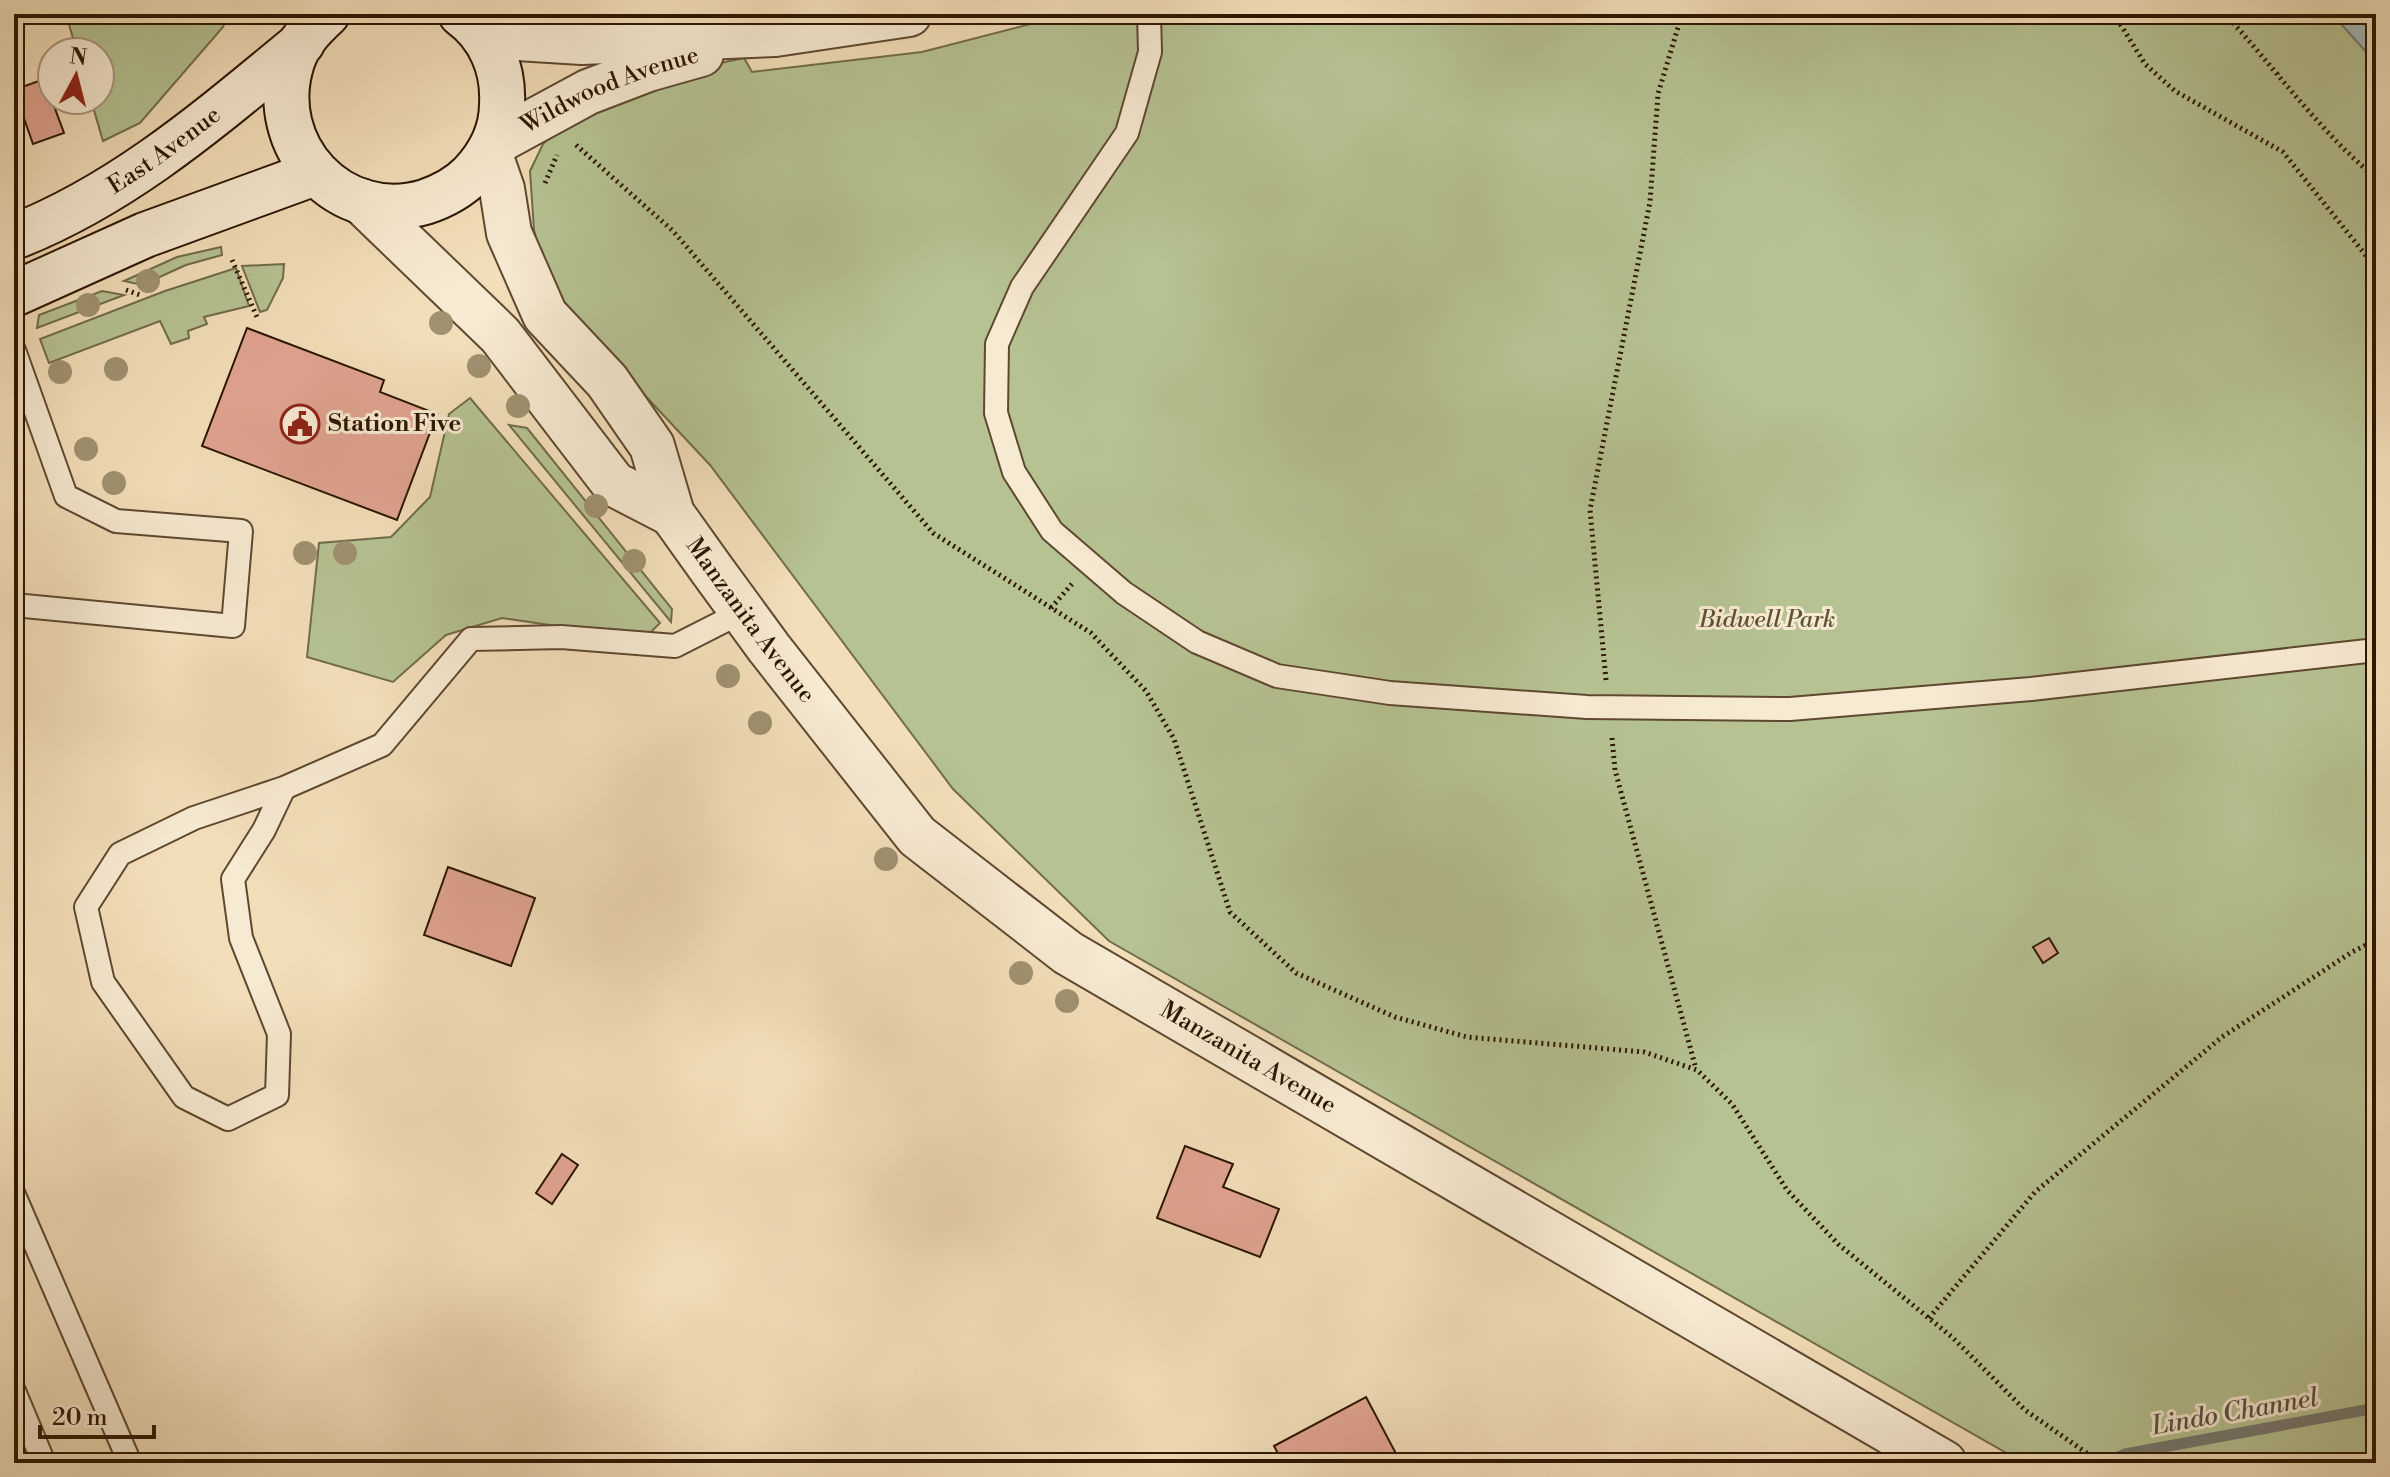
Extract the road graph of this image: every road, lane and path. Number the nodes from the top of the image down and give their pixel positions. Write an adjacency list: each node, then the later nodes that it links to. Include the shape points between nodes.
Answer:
1 (909, 14): 8 (street, Wildwood Avenue)
2 (1149, 14): 24 (lane, via 1150,52 1127,133 1022,287 997,344 996,413 1014,472 1052,531 1124,593 1197,642 1277,676 1390,693)
3 (1682, 14): 24 (path, via 1658,94 1650,202 1590,510)
4 (2114, 14): 16 (path, via 2145,64 2175,91 2283,152)
5 (2225, 14): 12 (path, via 2346,153)
6 (471, 21): 8 (street, Wildwood Avenue, via 582,42); 10 (street, via 496,60 503,88 502,116)
7 (311, 26): 11 (street, via 292,60 285,90 287,120); 14 (street, East Avenue, via 196,130 123,183)
8 (775, 34): 10 (street, Wildwood Avenue, via 648,69 588,92)
9 (570, 139): 27 (path, via 673,231 933,533 1091,633 1146,691 1174,739 1230,912 1296,973 1395,1017 1467,1037 1644,1052)
10 (492, 147): 13 (street, via 463,184 440,197 408,207); 20 (street, Manzanita Avenue, via 509,233 545,315 607,381 652,446)
11 (315, 173): 13 (street); 17 (street, via 145,235)
12 (2376, 178)
13 (361, 201): 20 (street, Manzanita Avenue, via 500,335 614,484)
14 (14, 237)
15 (232, 260): 18 (path)
16 (2376, 268)
17 (14, 294)
18 (257, 317)
19 (14, 350): 21 (lane, via 66,496 116,521 241,531 233,626)
20 (672, 514): 22 (street, Manzanita Avenue)
21 (14, 605)
22 (742, 612): 25 (lane, via 675,646 561,637 471,639 382,745); 33 (street, Manzanita Avenue, via 917,836 1068,953)
23 (2375, 651): 24 (lane, via 1790,709)
24 (1609, 707): 27 (path, via 1615,770)
25 (284, 788): 25 (lane, via 194,818 120,854 86,907 103,982 184,1097 228,1119 277,1095 279,1034 241,938 233,879)
26 (2376, 940): 29 (path, via 2222,1037 2035,1192)
27 (1697, 1070): 29 (path, via 1732,1104 1797,1201 1838,1244)
28 (14, 1195): 32 (lane)
29 (1929, 1318): 34 (path, via 2025,1410)
30 (14, 1391): 31 (lane)
31 (44, 1463)
32 (130, 1463)
33 (1944, 1463)
34 (2101, 1463)

